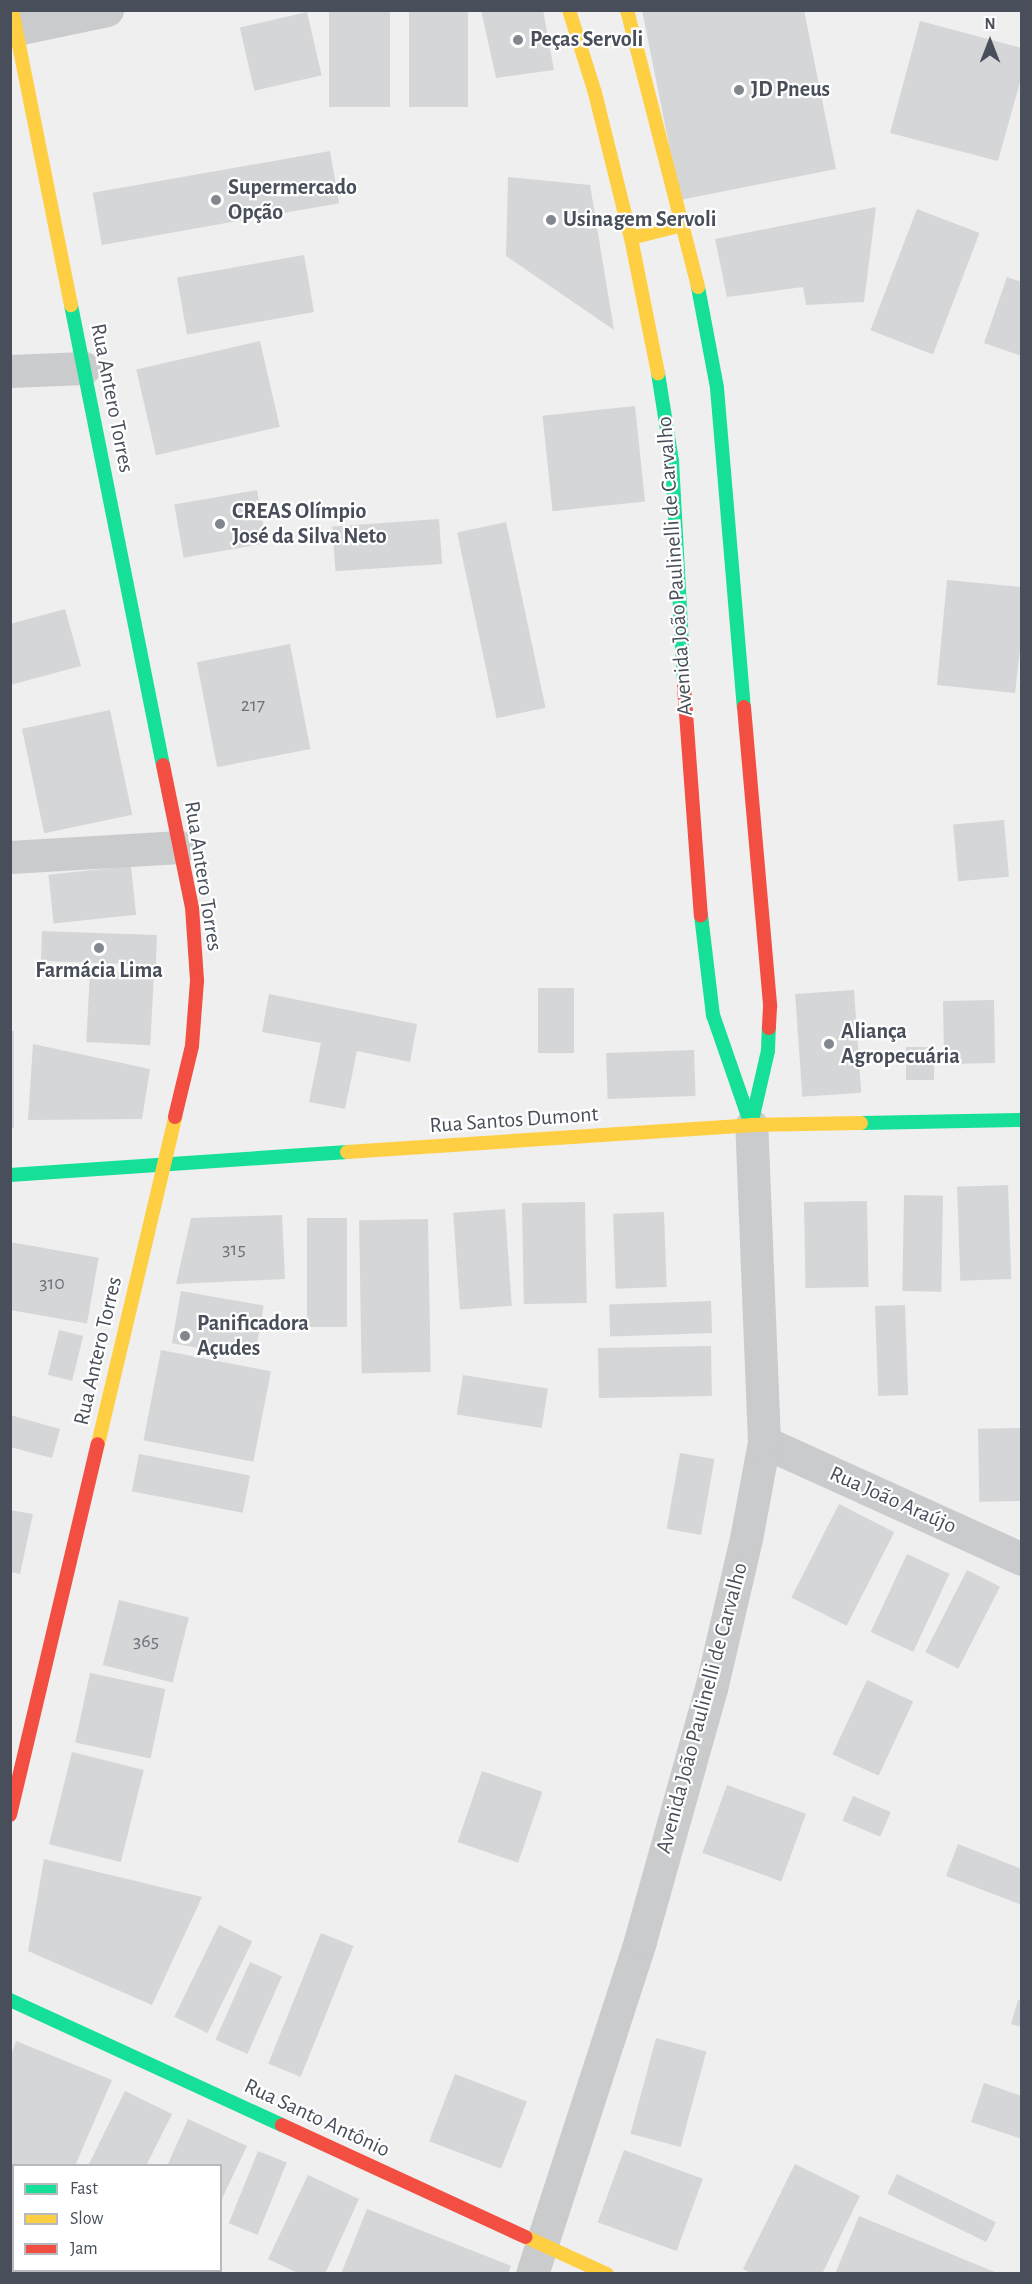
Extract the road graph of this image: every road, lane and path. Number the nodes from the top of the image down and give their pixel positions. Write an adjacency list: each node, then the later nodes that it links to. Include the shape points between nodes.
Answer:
1 (107, 10): 4 (street)
2 (569, 10): 6 (street, Avenida João Paulinelli de Carvalho, via 595,93)
3 (627, 10): 5 (street, Avenida João Paulinelli de Carvalho)
4 (14, 20): 7 (street, Rua Antero Torres)
5 (682, 225): 6 (street); 12 (street, Avenida João Paulinelli de Carvalho, via 702,303 717,388 769,996 768,1051)
6 (631, 238): 12 (street, Avenida João Paulinelli de Carvalho, via 672,461 691,780 711,1003)
7 (84, 368): 8 (street); 9 (street, Rua Antero Torres)
8 (10, 371)
9 (180, 847): 10 (street); 13 (street, Rua Antero Torres, via 192,907 197,981 192,1046)
10 (10, 857)
11 (1022, 1120): 12 (street, Rua Santos Dumont)
12 (753, 1125): 13 (street, Rua Santos Dumont); 15 (street, Avenida João Paulinelli de Carvalho)
13 (164, 1165): 14 (street, Rua Santos Dumont); 17 (street, Rua Antero Torres)
14 (10, 1174)
15 (764, 1442): 16 (street, Rua João Araújo); 19 (street, Avenida João Paulinelli de Carvalho, via 711,1689 640,1941)
16 (1022, 1559)
17 (10, 1815)
18 (10, 2000): 19 (street, Rua Santo Antônio)
19 (536, 2258): 20 (street, Rua Santo Antônio)
20 (607, 2274)

